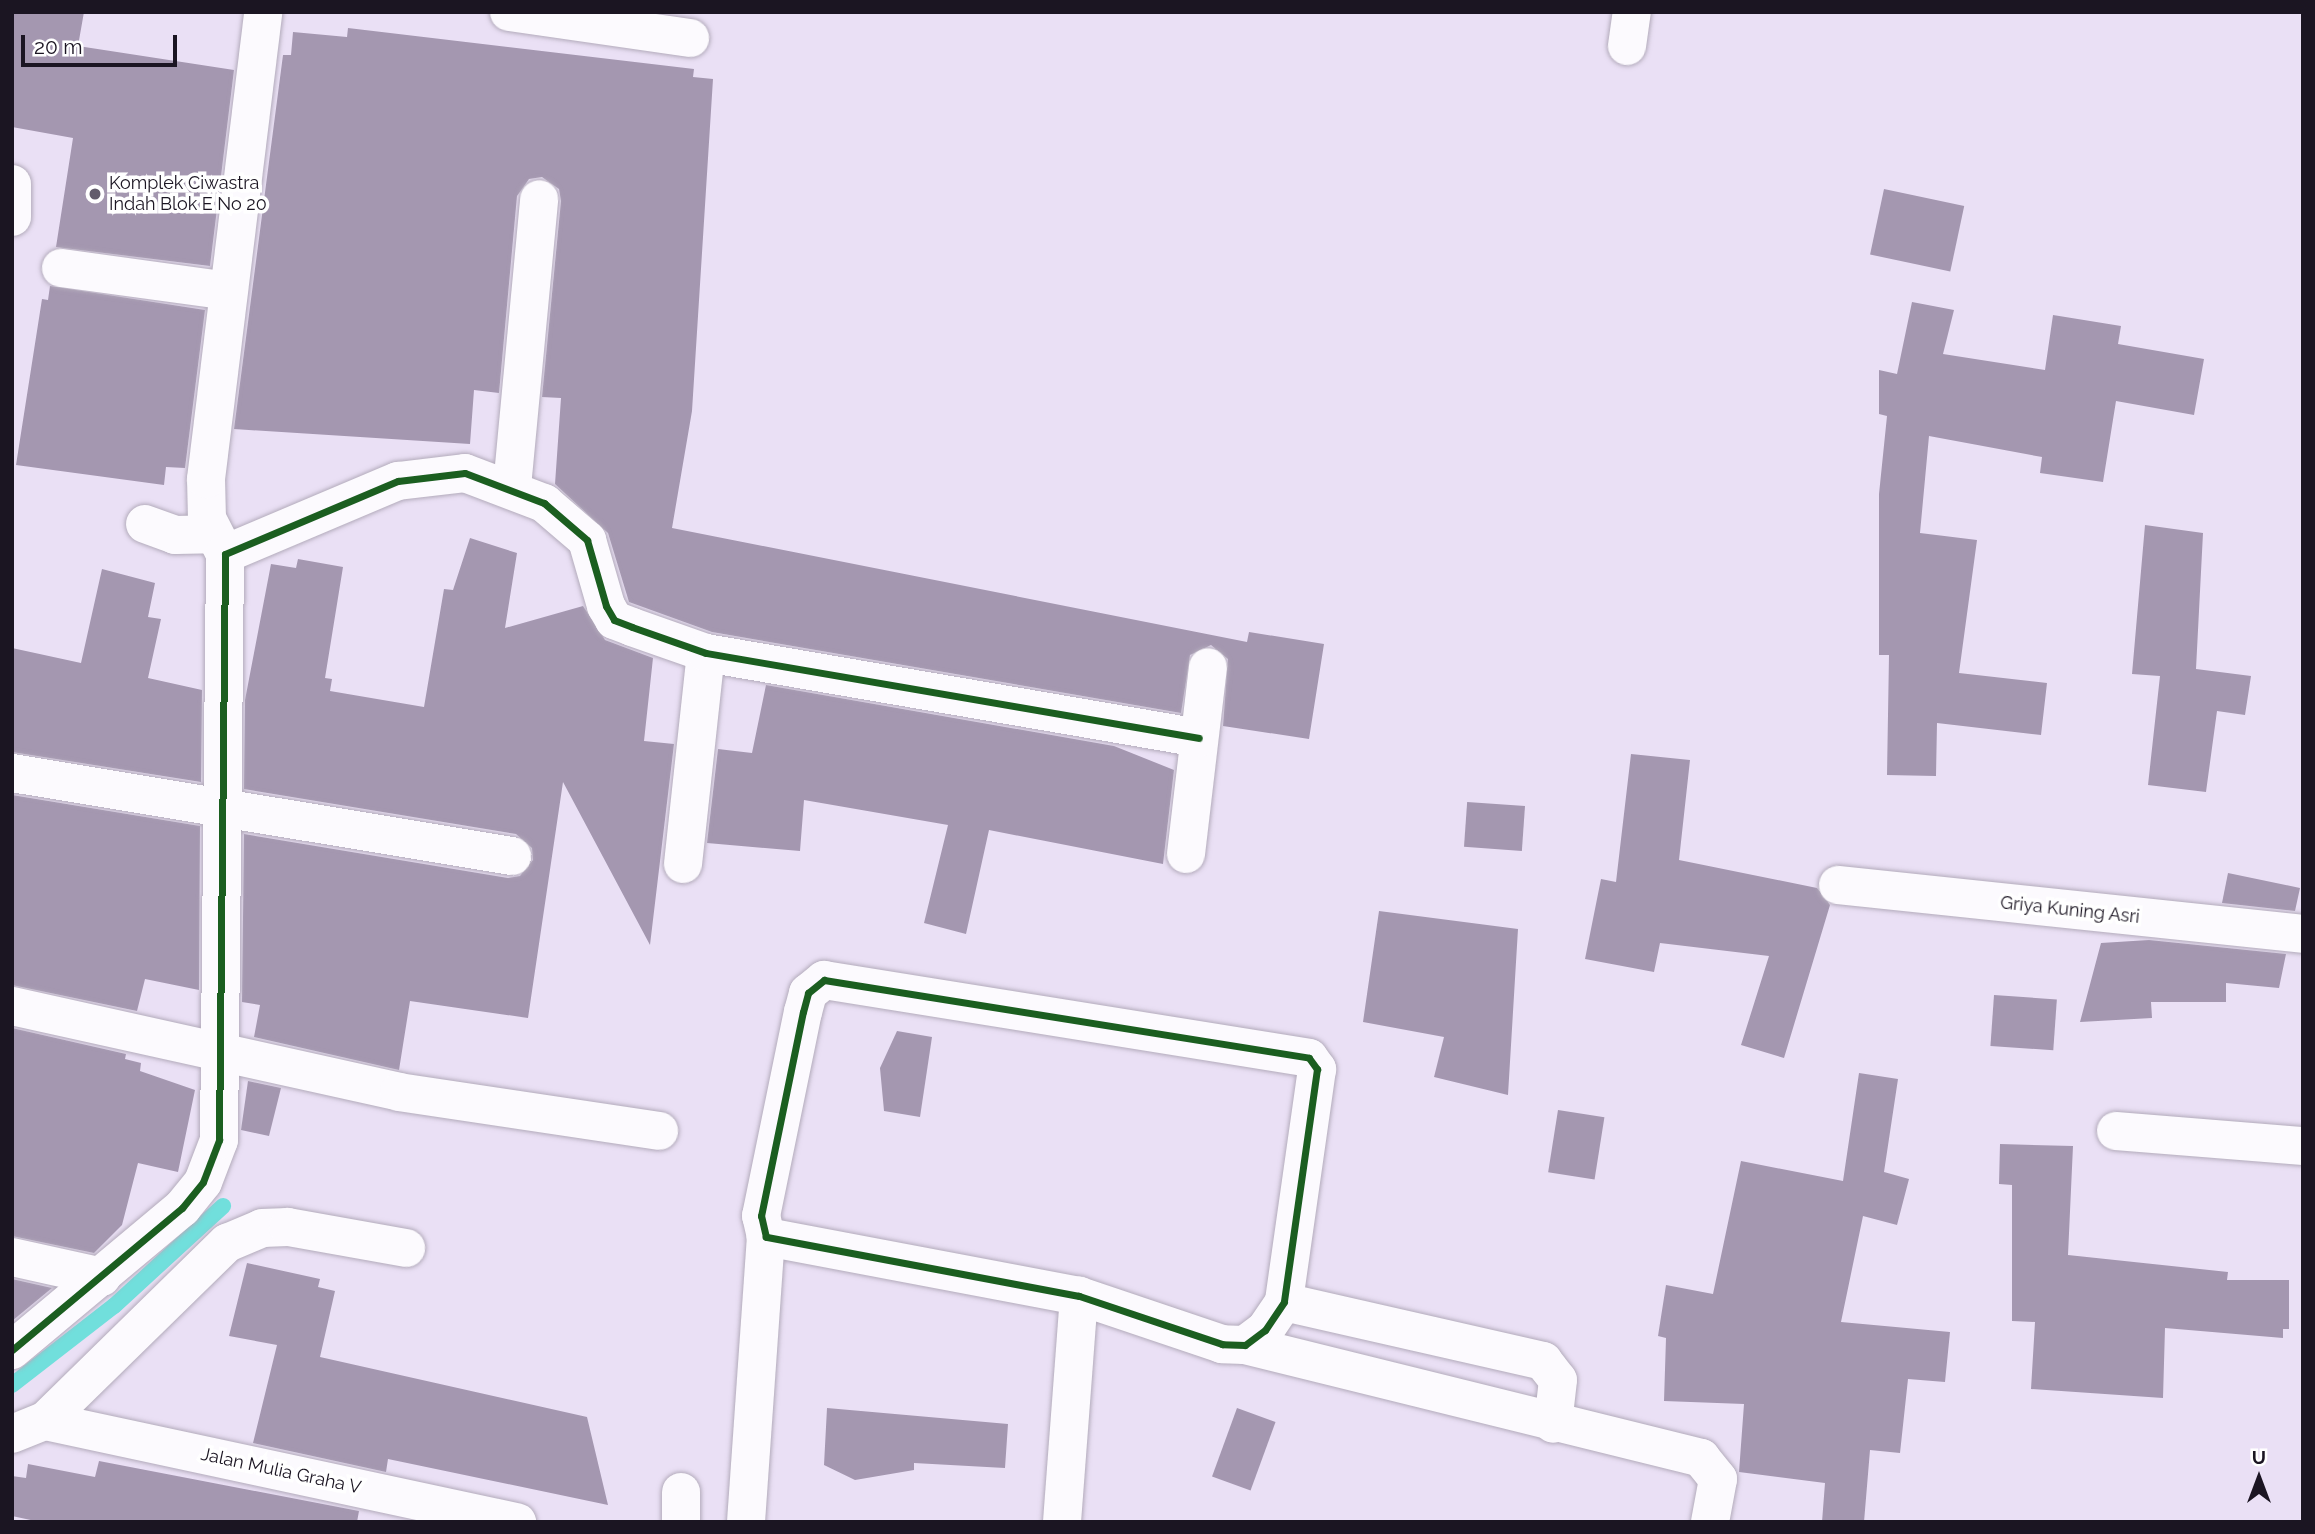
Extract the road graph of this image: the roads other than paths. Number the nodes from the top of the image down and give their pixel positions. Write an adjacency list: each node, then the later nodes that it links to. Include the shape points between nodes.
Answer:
1 (263, 12): 8 (street)
2 (509, 12): 3 (street)
3 (690, 38)
4 (12, 184): 6 (street)
5 (539, 199): 9 (street)
6 (12, 217)
7 (61, 268): 8 (street)
8 (228, 291): 11 (street, via 206,479)
9 (512, 487): 11 (street, via 465,474 398,481); 12 (street, via 544,503 587,540 614,620)
10 (145, 524): 11 (street)
11 (219, 544): 16 (street)
12 (706, 653): 14 (street); 19 (street)
13 (1208, 667): 14 (street)
14 (1199, 738): 17 (street)
15 (12, 773): 16 (street)
16 (225, 813): 18 (street); 23 (street)
17 (1186, 854)
18 (512, 856)
19 (683, 864)
20 (1838, 886): 21 (street, Griya Kuning Asri)
21 (2303, 934)
22 (12, 1006): 23 (street)
23 (224, 1055): 24 (street, via 399,1092); 30 (street, via 219,1140 203,1182)
24 (659, 1131)
25 (2116, 1131): 26 (street)
26 (2303, 1146)
27 (766, 1237): 31 (street); 32 (street, via 761,1216 803,1012 808,993 824,981 1309,1058 1317,1069); 38 (street)
28 (406, 1248): 36 (street, via 288,1227 262,1228 227,1243)
29 (12, 1257): 30 (street)
30 (102, 1277): 34 (street)
31 (1079, 1296): 33 (street, via 1222,1344); 39 (street)
32 (1284, 1302): 33 (street, via 1265,1330); 35 (street, via 1543,1360 1558,1380)
33 (1245, 1345): 35 (street)
34 (12, 1350)
35 (1553, 1424): 40 (street, via 1701,1458 1718,1479)
36 (28, 1427): 37 (street, Jalan Mulia Graha V)
37 (517, 1522)
38 (746, 1522)
39 (1062, 1522)
40 (1710, 1522)

